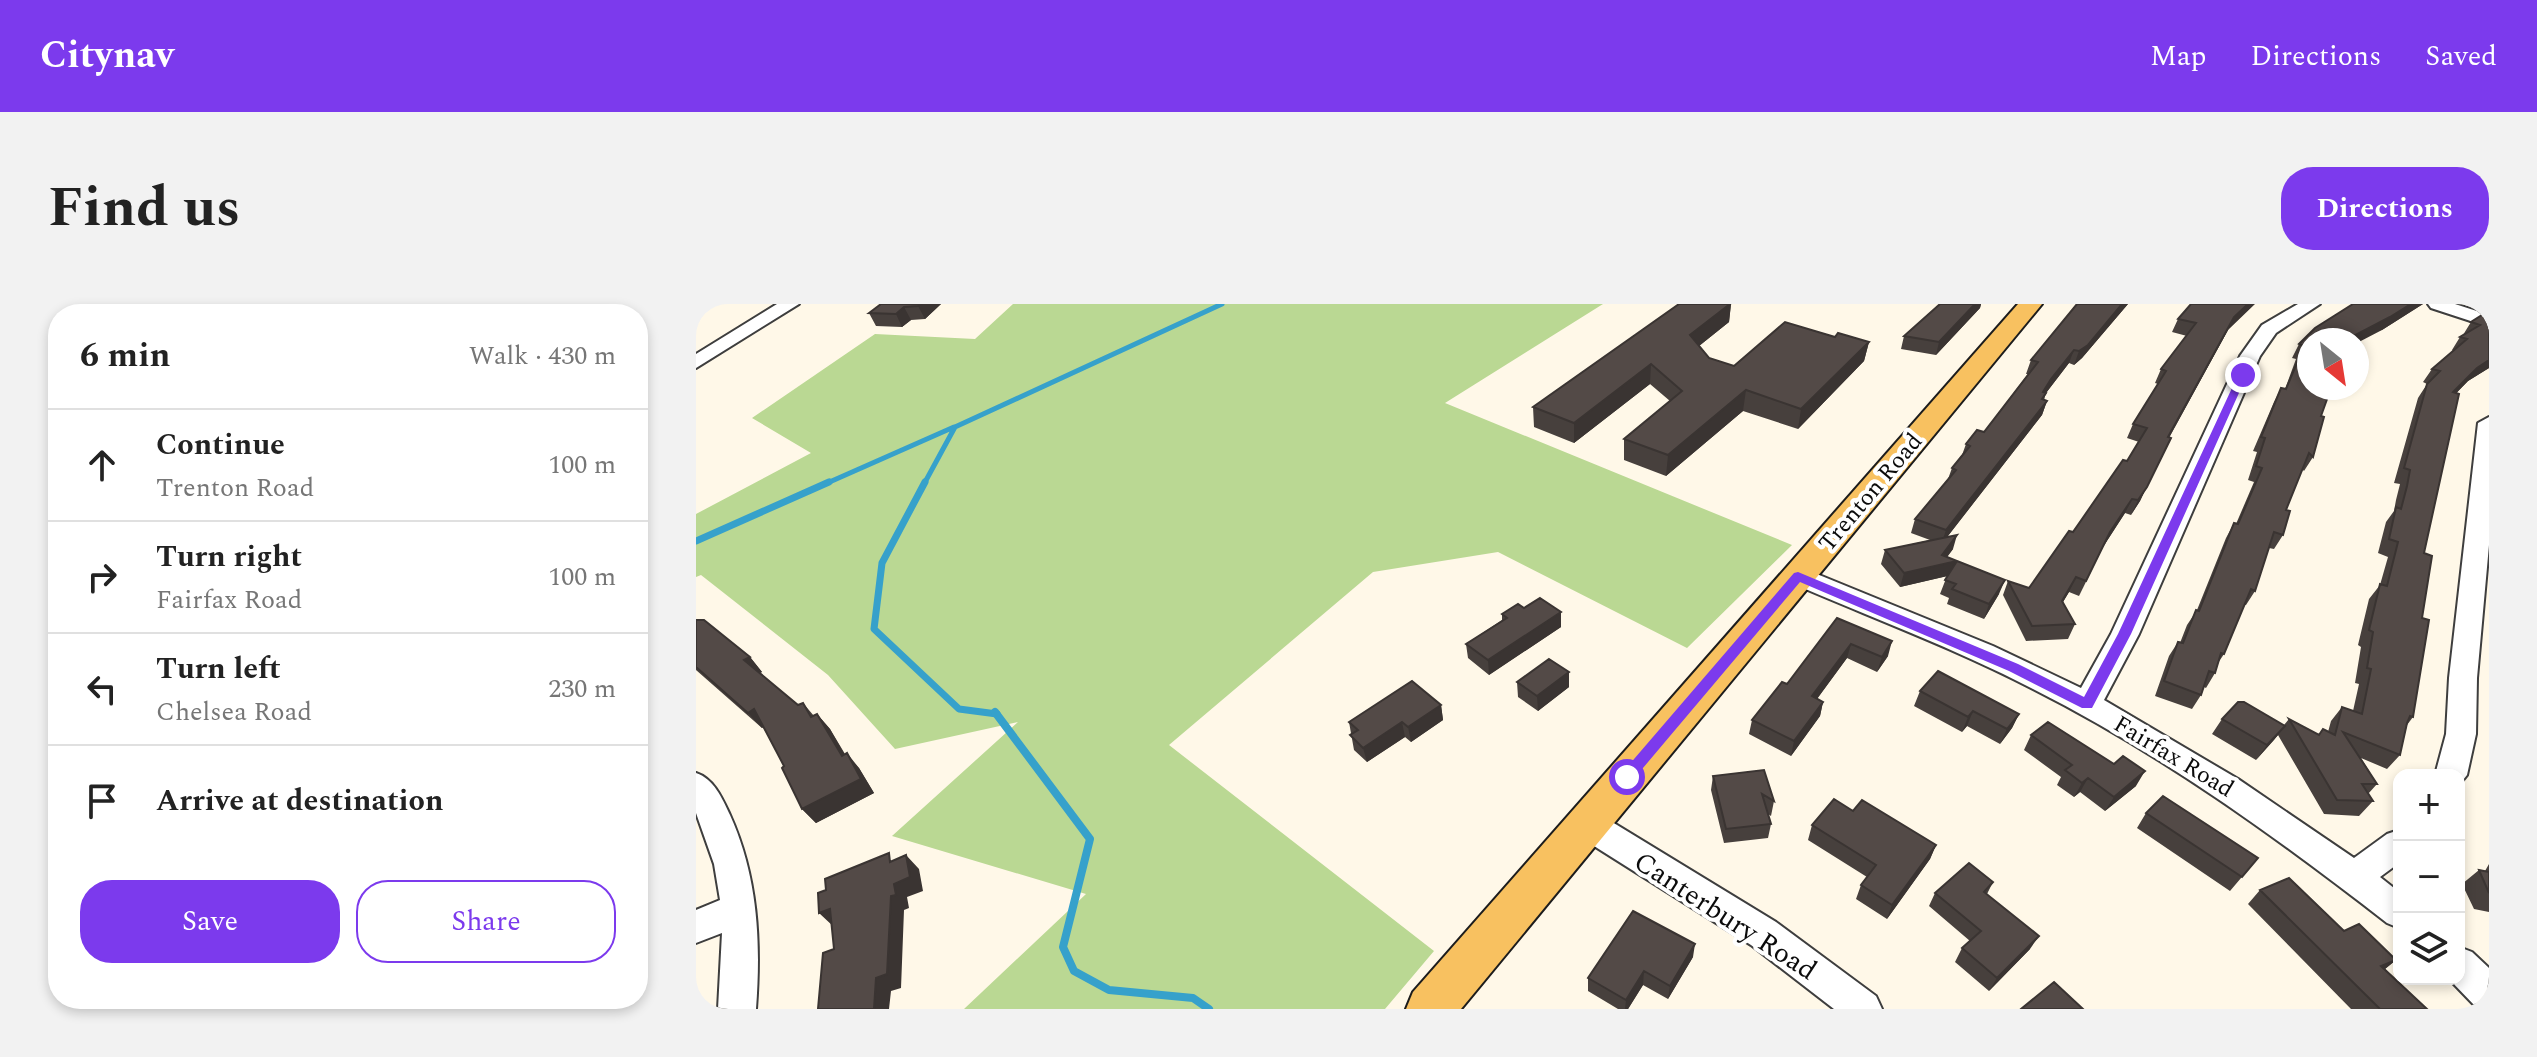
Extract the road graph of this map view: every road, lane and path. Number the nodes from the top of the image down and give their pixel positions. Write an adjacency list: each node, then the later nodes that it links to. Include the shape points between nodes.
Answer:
1 (790, 304): 6 (street)
2 (2030, 304): 8 (main road, Trenton Road)
3 (2311, 304): 9 (street, via 2269,329 2250,356 2125,634)
4 (2437, 304): 5 (street)
5 (2489, 321)
6 (696, 362)
7 (2489, 423): 10 (street, via 2461,734)
8 (1798, 576): 9 (street, Fairfax Road); 12 (main road, Trenton Road)
9 (2087, 704): 14 (street, Fairfax Road, via 2214,777)
10 (2452, 769)
11 (696, 786): 16 (street, via 723,836)
12 (1587, 824): 21 (main road, Trenton Road); 22 (street, Canterbury Road, via 1740,920)
13 (2393, 848): 14 (street)
14 (2354, 877): 15 (street, Fairfax Road)
15 (2393, 907)
16 (738, 909): 17 (street); 20 (street)
17 (696, 927)
18 (2465, 970): 19 (street)
19 (2489, 994)
20 (737, 1009)
21 (1430, 1009)
22 (1863, 1009)

